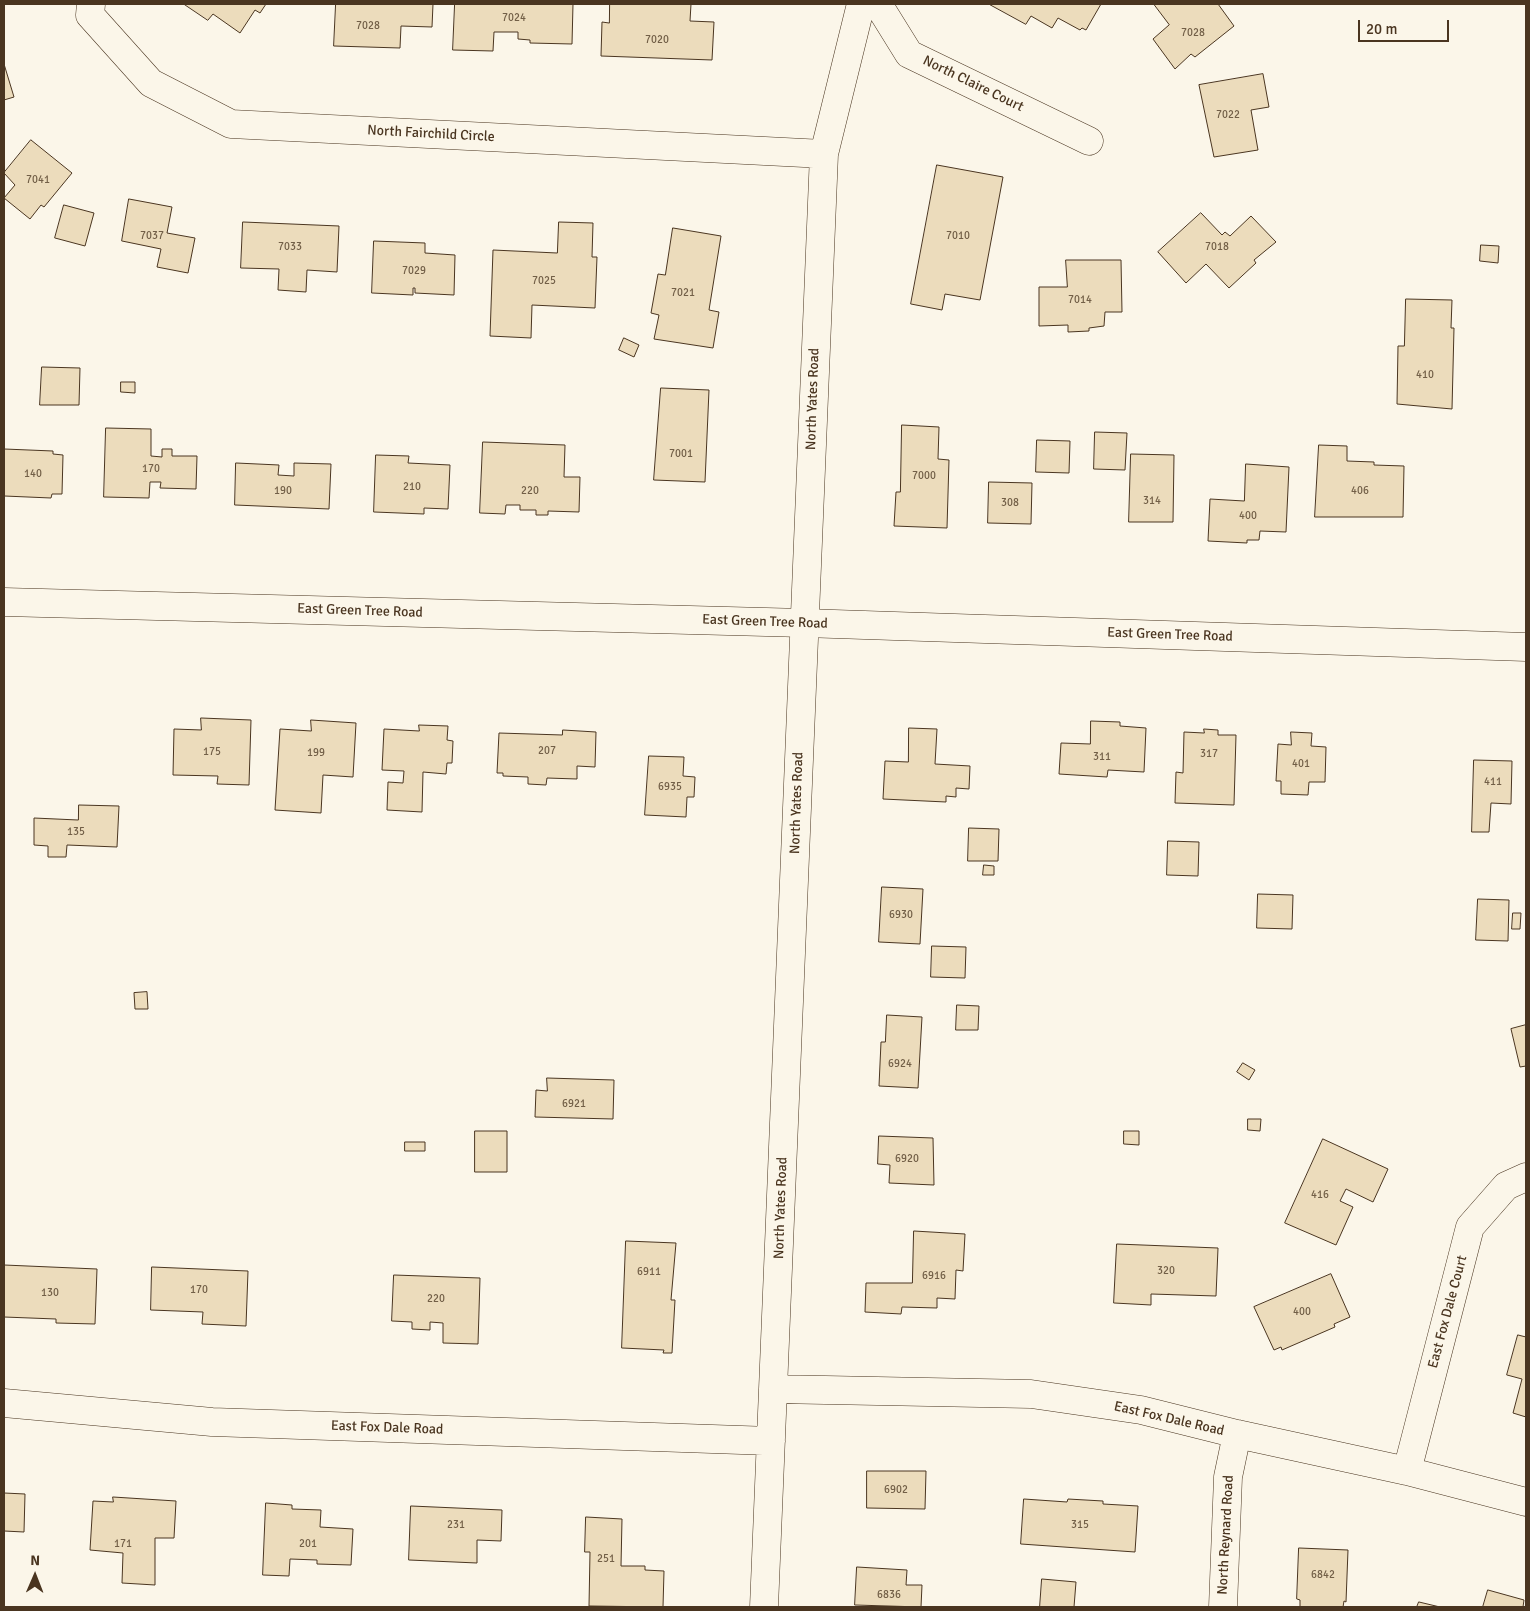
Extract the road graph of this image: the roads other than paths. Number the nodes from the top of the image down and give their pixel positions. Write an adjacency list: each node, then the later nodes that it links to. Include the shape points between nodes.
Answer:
1 (91, 4): 5 (street, North Fairchild Circle, via 90,14 151,82 231,124)
2 (861, 4): 5 (street, North Yates Road)
3 (878, 4): 4 (street, North Claire Court, via 909,54)
4 (1089, 141)
5 (824, 154): 7 (street, North Yates Road)
6 (4, 602): 7 (street, East Green Tree Road)
7 (804, 623): 8 (street, East Green Tree Road); 10 (street, North Yates Road)
8 (1526, 648)
9 (1526, 1177): 14 (street, East Fox Dale Court, via 1506,1186 1470,1227)
10 (774, 1389): 12 (street, East Fox Dale Road, via 1031,1394 1142,1410); 13 (street, North Yates Road)
11 (4, 1403): 13 (street, East Fox Dale Road, via 212,1422)
12 (1237, 1434): 14 (street, East Fox Dale Road); 17 (street, North Reynard Road, via 1228,1477)
13 (771, 1441): 16 (street, North Yates Road)
14 (1407, 1471): 15 (street, East Fox Dale Road)
15 (1526, 1502)
16 (764, 1607)
17 (1223, 1607)

